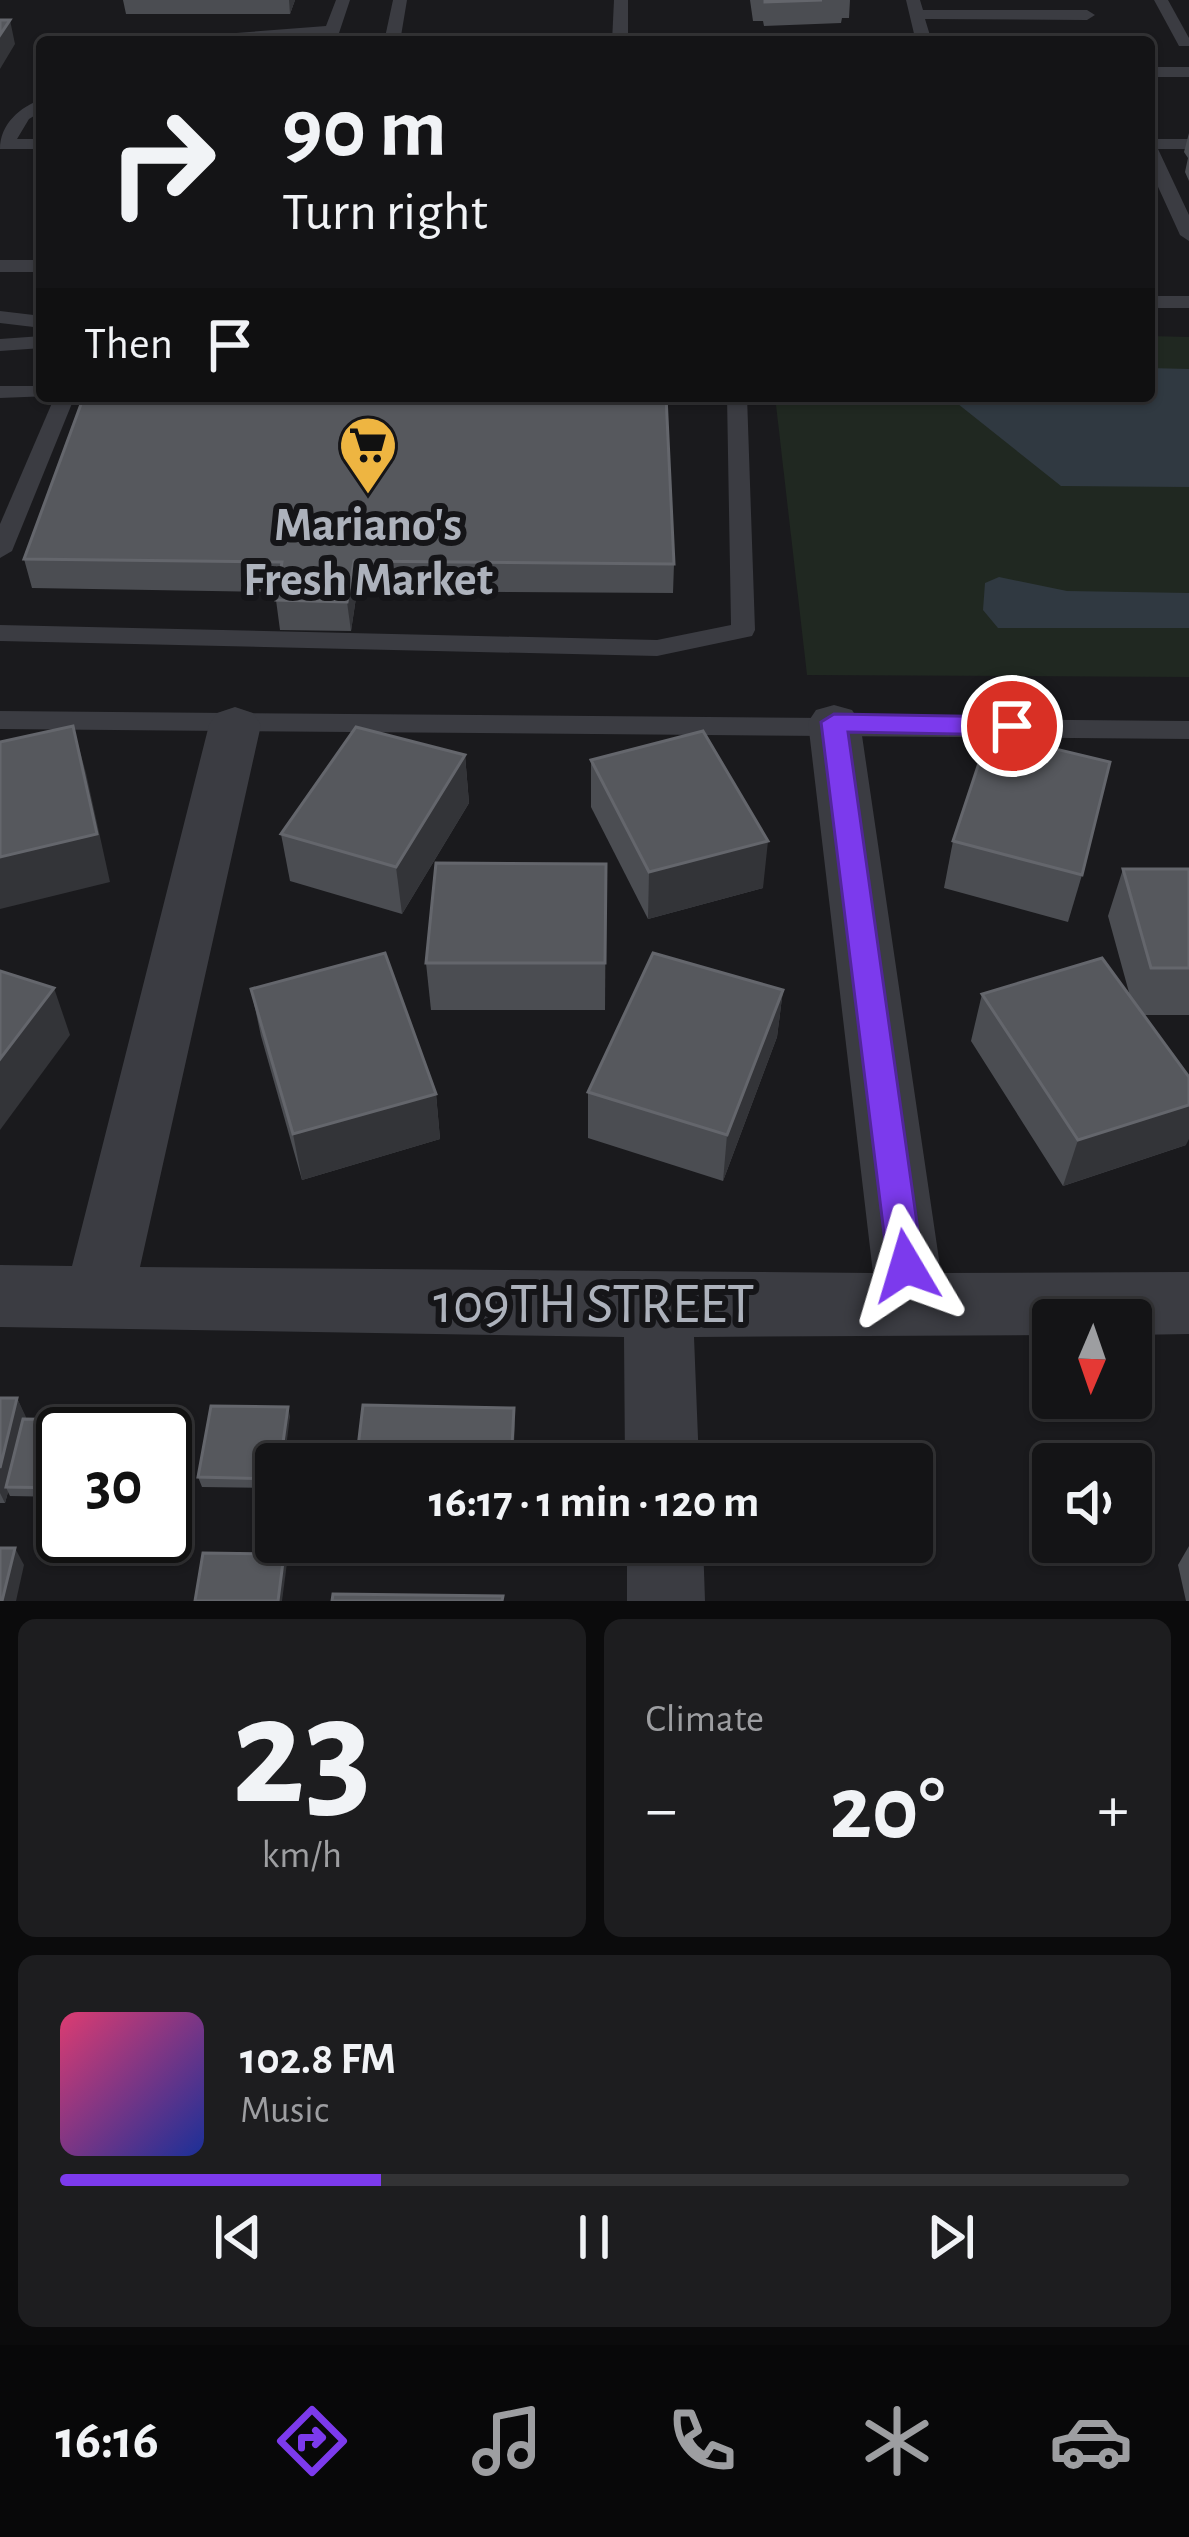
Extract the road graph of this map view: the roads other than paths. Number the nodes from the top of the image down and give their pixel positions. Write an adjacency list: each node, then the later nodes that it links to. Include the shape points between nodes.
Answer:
1 (343, 0): 7 (lane)
2 (400, 0): 8 (lane)
3 (621, 0): 9 (lane)
4 (1161, 0): 11 (lane)
5 (915, 7): 6 (lane); 10 (lane)
6 (1086, 15)
7 (330, 36)
8 (393, 36)
9 (620, 36)
10 (923, 36)
11 (1187, 46)
12 (1155, 72): 13 (lane)
13 (1189, 72)
14 (36, 108): 15 (lane)
15 (3, 143): 16 (lane)
16 (36, 144)
17 (1189, 144): 18 (lane)
18 (1155, 146)
19 (1155, 160): 21 (lane)
20 (1155, 198): 21 (lane)
21 (1172, 198): 22 (lane)
22 (1189, 236)
23 (36, 265): 24 (lane)
24 (0, 266)
25 (1155, 302): 26 (lane)
26 (1189, 302)
27 (0, 316): 28 (lane)
28 (36, 321)
29 (36, 342): 30 (lane)
30 (0, 345)
31 (0, 392): 32 (lane)
32 (36, 392)
33 (62, 402): 35 (lane)
34 (737, 402): 36 (lane, via 743,630 656,648)
35 (0, 551)
36 (0, 632)
37 (0, 720): 39 (lane)
38 (834, 722): 39 (lane); 40 (lane); 44 (street)
39 (236, 725): 42 (street)
40 (1189, 730)
41 (0, 1296): 42 (street, 109TH STREET)
42 (98, 1298): 45 (street, 109TH STREET)
43 (1189, 1303): 44 (street, 109TH STREET)
44 (910, 1305): 45 (street, 109TH STREET)
45 (658, 1306): 46 (street)
46 (661, 1443)
47 (665, 1563): 48 (street)
48 (666, 1601)

